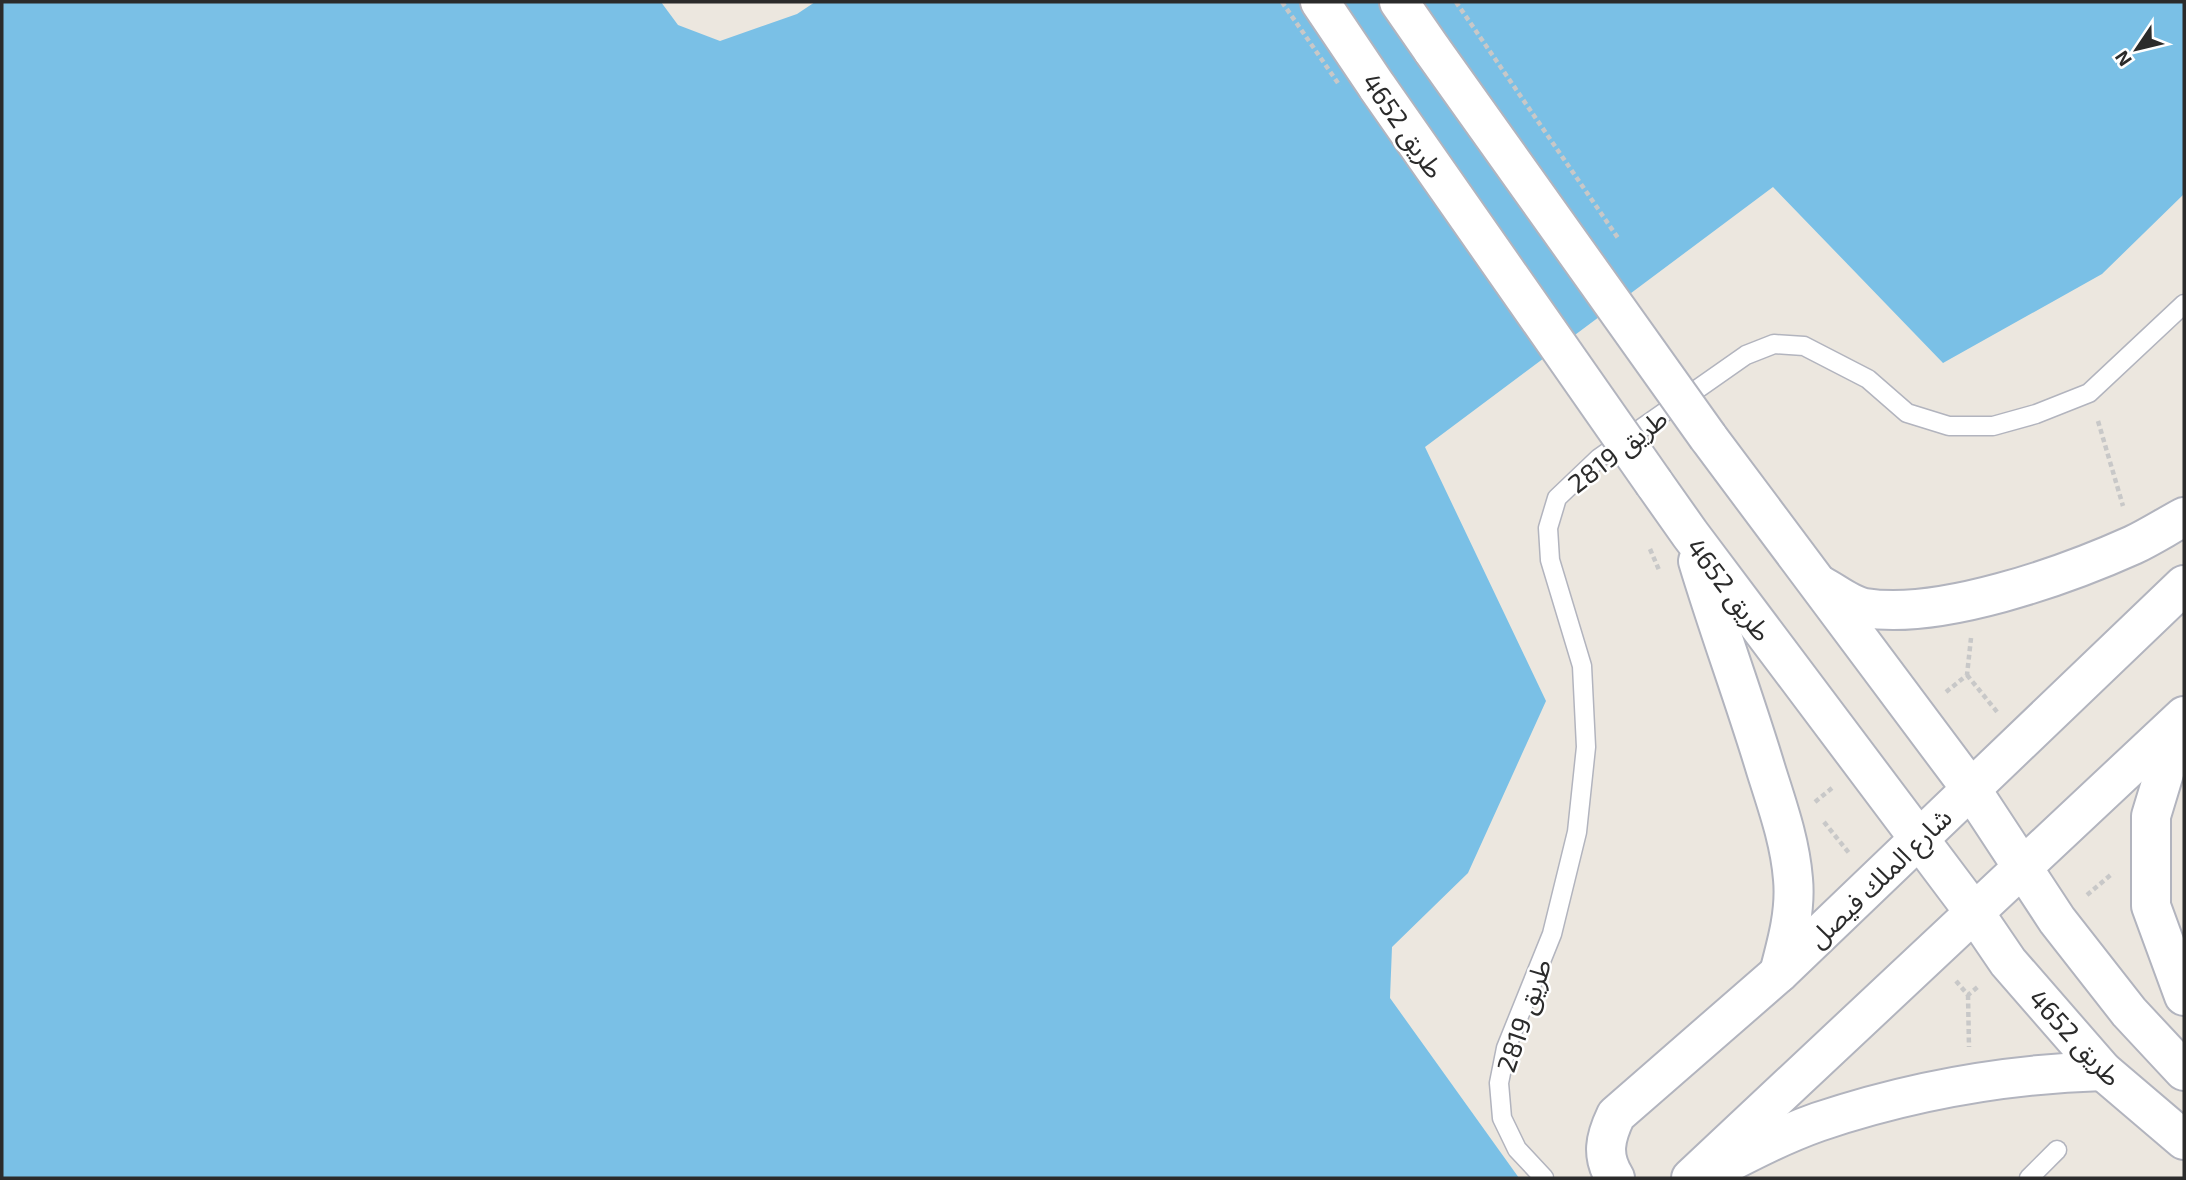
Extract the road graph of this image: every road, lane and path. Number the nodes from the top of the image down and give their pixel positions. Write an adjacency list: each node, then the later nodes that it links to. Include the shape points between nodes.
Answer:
1 (1320, 2): 8 (street, طريق 4652, bridge)
2 (1399, 2): 10 (street, bridge)
3 (1456, 2): 4 (path, bridge)
4 (1621, 242)
5 (2184, 304): 6 (lane, طريق 2819)
6 (2090, 393): 9 (path); 26 (lane, طريق 2819, via 1993,426 1949,426 1907,413 1868,379 1804,346 1774,344 1746,355 1599,458 1557,498 1548,528 1550,560 1582,666 1586,747 1577,832 1552,934 1506,1048 1499,1083 1503,1118 1517,1149)
7 (2184, 517): 9 (street)
8 (1690, 534): 15 (street, طريق 4652); 18 (street, via 1785,833 1793,892 1791,928)
9 (2134, 544): 10 (street, via 2037,582 1960,602 1906,609 1862,608)
10 (1814, 582): 14 (street)
11 (2184, 585): 14 (street, شارع الملك فيصل)
12 (2184, 716): 16 (street)
13 (2184, 739): 20 (street, via 2168,760 2151,816 2151,906)
14 (1970, 789): 15 (street, شارع الملك فيصل); 16 (street)
15 (1920, 838): 17 (street, طريق 4652); 18 (street, شارع الملك فيصل)
16 (2023, 867): 17 (street); 22 (street, via 2057,920 2129,1012)
17 (1975, 912): 21 (street, طريق 4652, via 2008,962); 28 (street)
18 (1779, 973): 27 (street, شارع الملك فيصل, via 1616,1115 1606,1135 1605,1156)
19 (1968, 995): 23 (path)
20 (2184, 996)
21 (2103, 1071): 23 (street); 24 (street, طريق 4652)
22 (2184, 1071)
23 (1970, 1083): 28 (street, via 1816,1123)
24 (2184, 1140)
25 (2057, 1150): 29 (lane)
26 (1544, 1178)
27 (1615, 1178)
28 (1693, 1178)
29 (2029, 1178)

